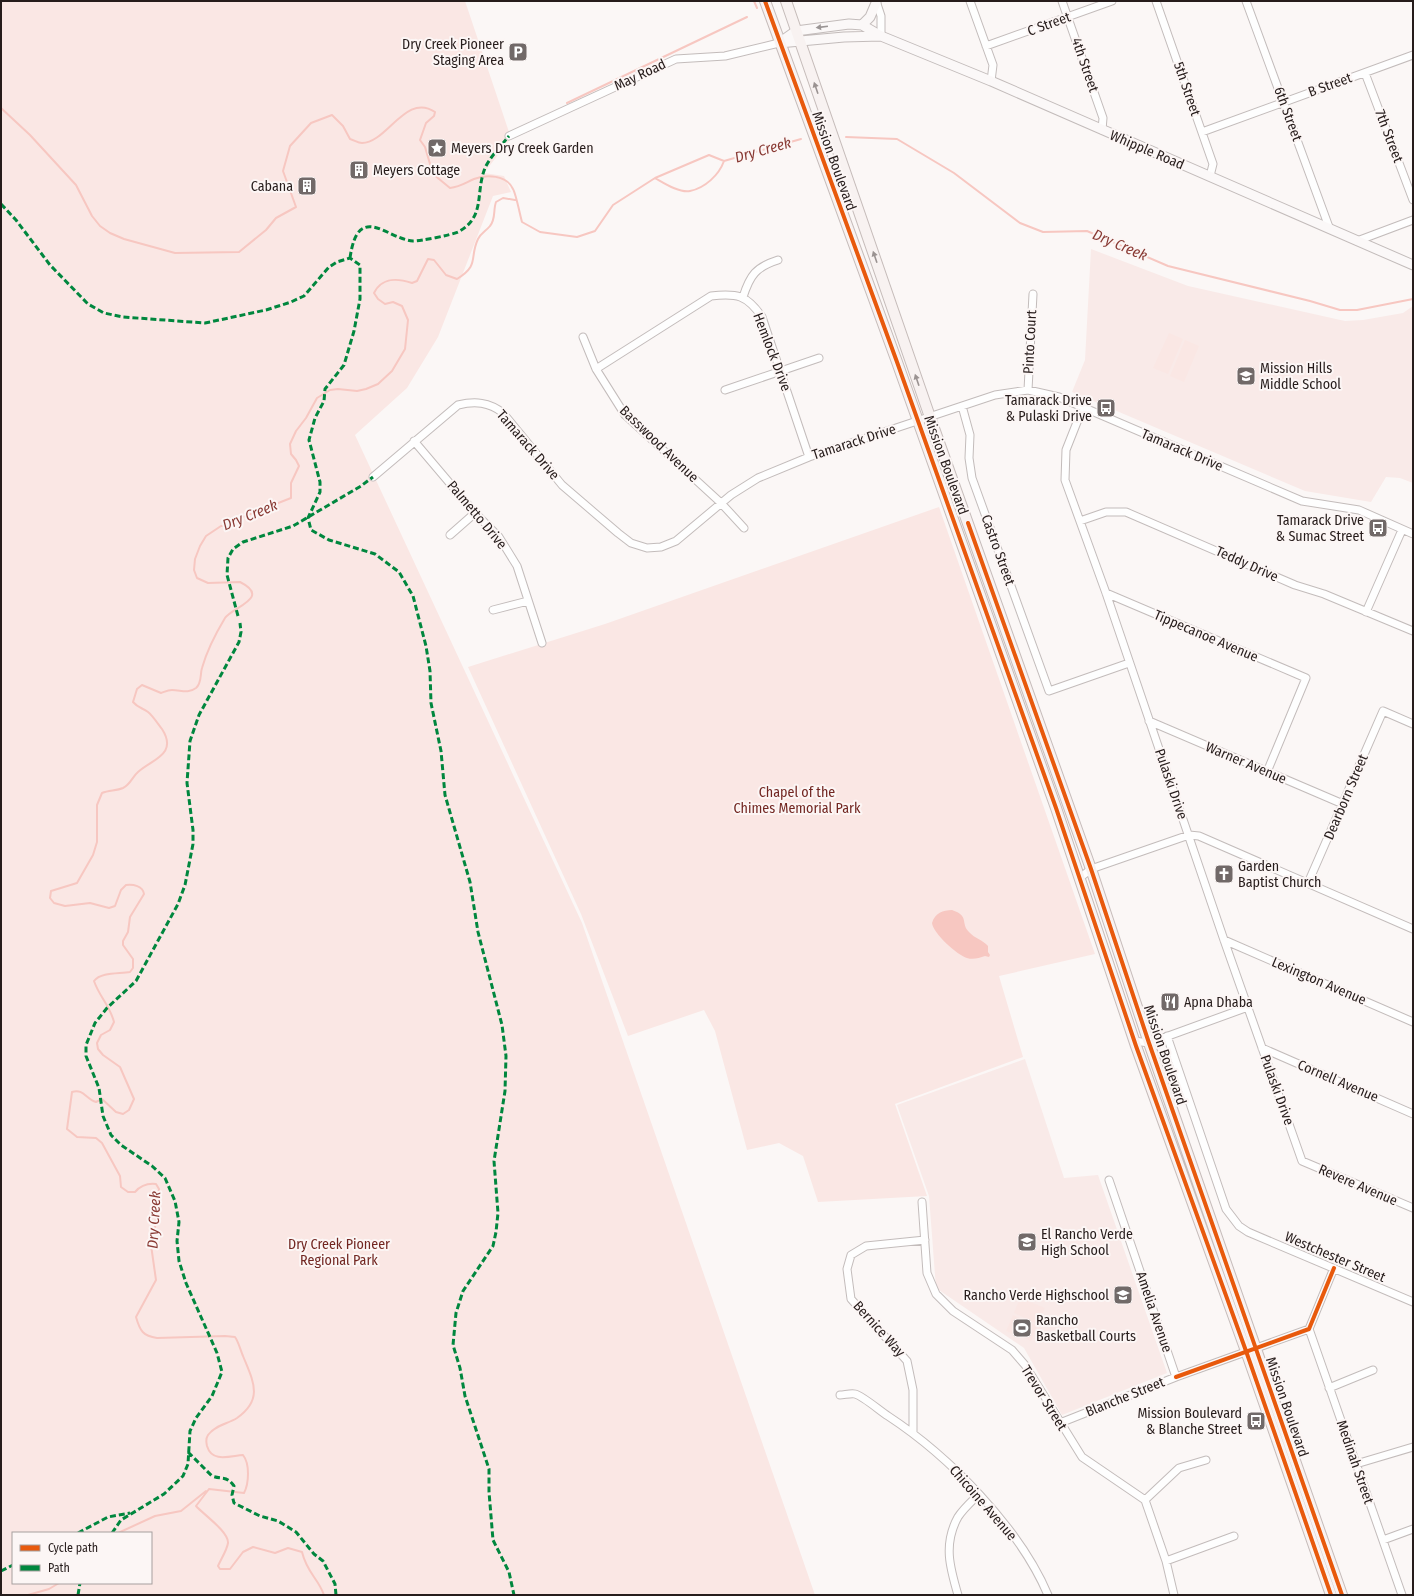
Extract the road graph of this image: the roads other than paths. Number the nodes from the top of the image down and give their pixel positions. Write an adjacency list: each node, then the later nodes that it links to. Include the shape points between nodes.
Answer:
1 (765, 1): 14 (main road, Mission Boulevard)
2 (786, 1): 11 (main road, Mission Boulevard)
3 (970, 1): 15 (street)
4 (1062, 1): 9 (street, 4th Street)
5 (1112, 1): 9 (street, C Street)
6 (1156, 1): 21 (street, 5th Street)
7 (1246, 1): 19 (street, 6th Street)
8 (876, 2): 10 (main road, via 870,17); 12 (street, via 881,16)
9 (1068, 17): 15 (street, C Street); 20 (street, 4th Street, via 1103,118)
10 (862, 25): 11 (main road, Whipple Road, one-way to 11, via 848,24); 12 (main road, Whipple Road)
11 (796, 31): 13 (main road, Mission Boulevard); 14 (main road, Whipple Road)
12 (881, 36): 13 (main road, Whipple Road); 18 (main road, Whipple Road)
13 (800, 42): 14 (main road, Whipple Road); 40 (main road, Mission Boulevard, one-way to 13)
14 (779, 43): 22 (street, May Road, via 725,56 676,58); 41 (main road, Mission Boulevard)
15 (986, 46): 18 (street, via 993,65)
16 (1413, 55): 17 (street, B Street)
17 (1365, 73): 19 (street, B Street); 24 (street, 7th Street)
18 (991, 81): 20 (main road, Whipple Road)
19 (1284, 102): 21 (street, B Street); 26 (street, 6th Street)
20 (1102, 130): 23 (main road, Whipple Road)
21 (1202, 132): 23 (street, 5th Street, via 1214,164)
22 (509, 136)
23 (1210, 176): 26 (main road, Whipple Road)
24 (1413, 200)
25 (1413, 220): 27 (street)
26 (1329, 227): 27 (main road, Whipple Road)
27 (1357, 241): 29 (main road, Whipple Road)
28 (778, 260): 31 (street, via 757,270 748,282)
29 (1413, 265)
30 (1033, 294): 37 (street, Pinto Court)
31 (743, 297): 34 (street, Hemlock Drive, via 728,294 711,296); 35 (street, Hemlock Drive, via 762,317)
32 (583, 337): 34 (street, Basswood Avenue)
33 (819, 358): 35 (street)
34 (596, 369): 45 (street, Basswood Avenue, via 625,415)
35 (780, 372): 36 (street); 43 (street, Hemlock Drive)
36 (725, 390)
37 (1028, 390): 38 (street, Tamarack Drive, via 995,395); 39 (street, Tamarack Drive, via 1059,397)
38 (962, 406): 40 (street, Tamarack Drive); 58 (street, Castro Street, via 970,435 969,458 972,478 1049,691)
39 (1083, 407): 47 (street, Pulaski Drive, via 1064,461 1065,480); 49 (street, Tamarack Drive, via 1302,501 1359,510)
40 (930, 417): 41 (street, Tamarack Drive); 64 (main road, Mission Boulevard)
41 (919, 421): 43 (street, Tamarack Drive); 65 (main road, Mission Boulevard)
42 (414, 441): 44 (street, Tamarack Drive); 45 (street, Tamarack Drive, via 458,405 469,402 494,407 503,413 562,485 631,543 647,548 661,547 676,541); 46 (street, Palmetto Drive)
43 (809, 457): 45 (street, Tamarack Drive, via 758,478)
44 (373, 476)
45 (721, 503): 48 (street, Basswood Avenue)
46 (475, 513): 51 (street); 53 (street, Palmetto Drive, via 499,537 517,566)
47 (1080, 521): 52 (street, Pulaski Drive); 55 (street, Teddy Drive, via 1106,512 1126,512)
48 (744, 528)
49 (1402, 530): 50 (street, Tamarack Drive); 55 (street)
50 (1413, 534)
51 (450, 535)
52 (1106, 593): 58 (street, Pulaski Drive); 61 (street, Tippecanoe Avenue, via 1306,678)
53 (528, 600): 54 (street); 57 (street, Palmetto Drive)
54 (493, 610)
55 (1366, 612): 56 (street, Teddy Drive)
56 (1413, 631)
57 (542, 643)
58 (1130, 663): 59 (street, Pulaski Drive)
59 (1149, 721): 61 (street, Warner Avenue); 63 (street, Pulaski Drive)
60 (1413, 724): 62 (street, Dearborn Street, via 1383,711)
61 (1267, 772): 62 (street, Warner Avenue)
62 (1343, 804): 66 (street, Dearborn Street)
63 (1189, 835): 64 (street); 66 (street, via 1199,836); 68 (street, Pulaski Drive)
64 (1091, 869): 65 (street); 73 (main road, Mission Boulevard)
65 (1081, 877): 72 (main road, Mission Boulevard)
66 (1308, 883): 67 (street)
67 (1413, 928)
68 (1224, 940): 69 (street, Pulaski Drive); 70 (street, Lexington Avenue)
69 (1248, 1008): 71 (street); 74 (street, Pulaski Drive)
70 (1413, 1022)
71 (1167, 1036): 73 (street); 81 (street, Westchester Street, via 1226,1209 1232,1218 1248,1232)
72 (1134, 1041): 73 (street); 84 (main road, Mission Boulevard)
73 (1149, 1043): 84 (main road, Mission Boulevard)
74 (1262, 1048): 75 (street, Cornell Avenue); 76 (street, Pulaski Drive)
75 (1413, 1114)
76 (1302, 1161): 79 (street, Revere Avenue)
77 (1109, 1180): 86 (street, Amelia Avenue)
78 (922, 1202): 80 (street, Trevor Street)
79 (1413, 1208)
80 (925, 1240): 89 (street, Trevor Street, via 927,1273 936,1294 953,1311 1012,1350 1025,1365); 90 (street, Bernice Way, via 866,1246 851,1255 848,1269 851,1299 907,1361 913,1390)
81 (1334, 1268): 82 (street, Westchester Street); 83 (street)
82 (1413, 1302)
83 (1309, 1329): 84 (street, Blanche Street); 87 (street, Medinah Street)
84 (1250, 1350): 86 (street, Blanche Street); 103 (main road, Mission Boulevard); 104 (main road, Mission Boulevard)
85 (1373, 1370): 87 (street)
86 (1176, 1377): 89 (street, Blanche Street)
87 (1329, 1388): 93 (street, Medinah Street)
88 (840, 1395): 90 (street, Chicoine Avenue, via 855,1394)
89 (1060, 1423): 95 (street, Trevor Street, via 1082,1457)
90 (913, 1432): 94 (street, Chicoine Avenue, via 961,1474)
91 (1413, 1447): 93 (street)
92 (1206, 1460): 95 (street, via 1179,1468)
93 (1356, 1464): 98 (street, Medinah Street)
94 (979, 1494): 100 (street, via 958,1517 949,1542 949,1563); 101 (street, Chicoine Avenue, via 1017,1540 1043,1582)
95 (1145, 1500): 99 (street)
96 (1413, 1529): 98 (street)
97 (1234, 1536): 99 (street)
98 (1383, 1540): 105 (street, Medinah Street)
99 (1166, 1561): 102 (street)
100 (958, 1595)
101 (1048, 1595)
102 (1174, 1595)
103 (1331, 1595)
104 (1342, 1595)
105 (1402, 1595)

